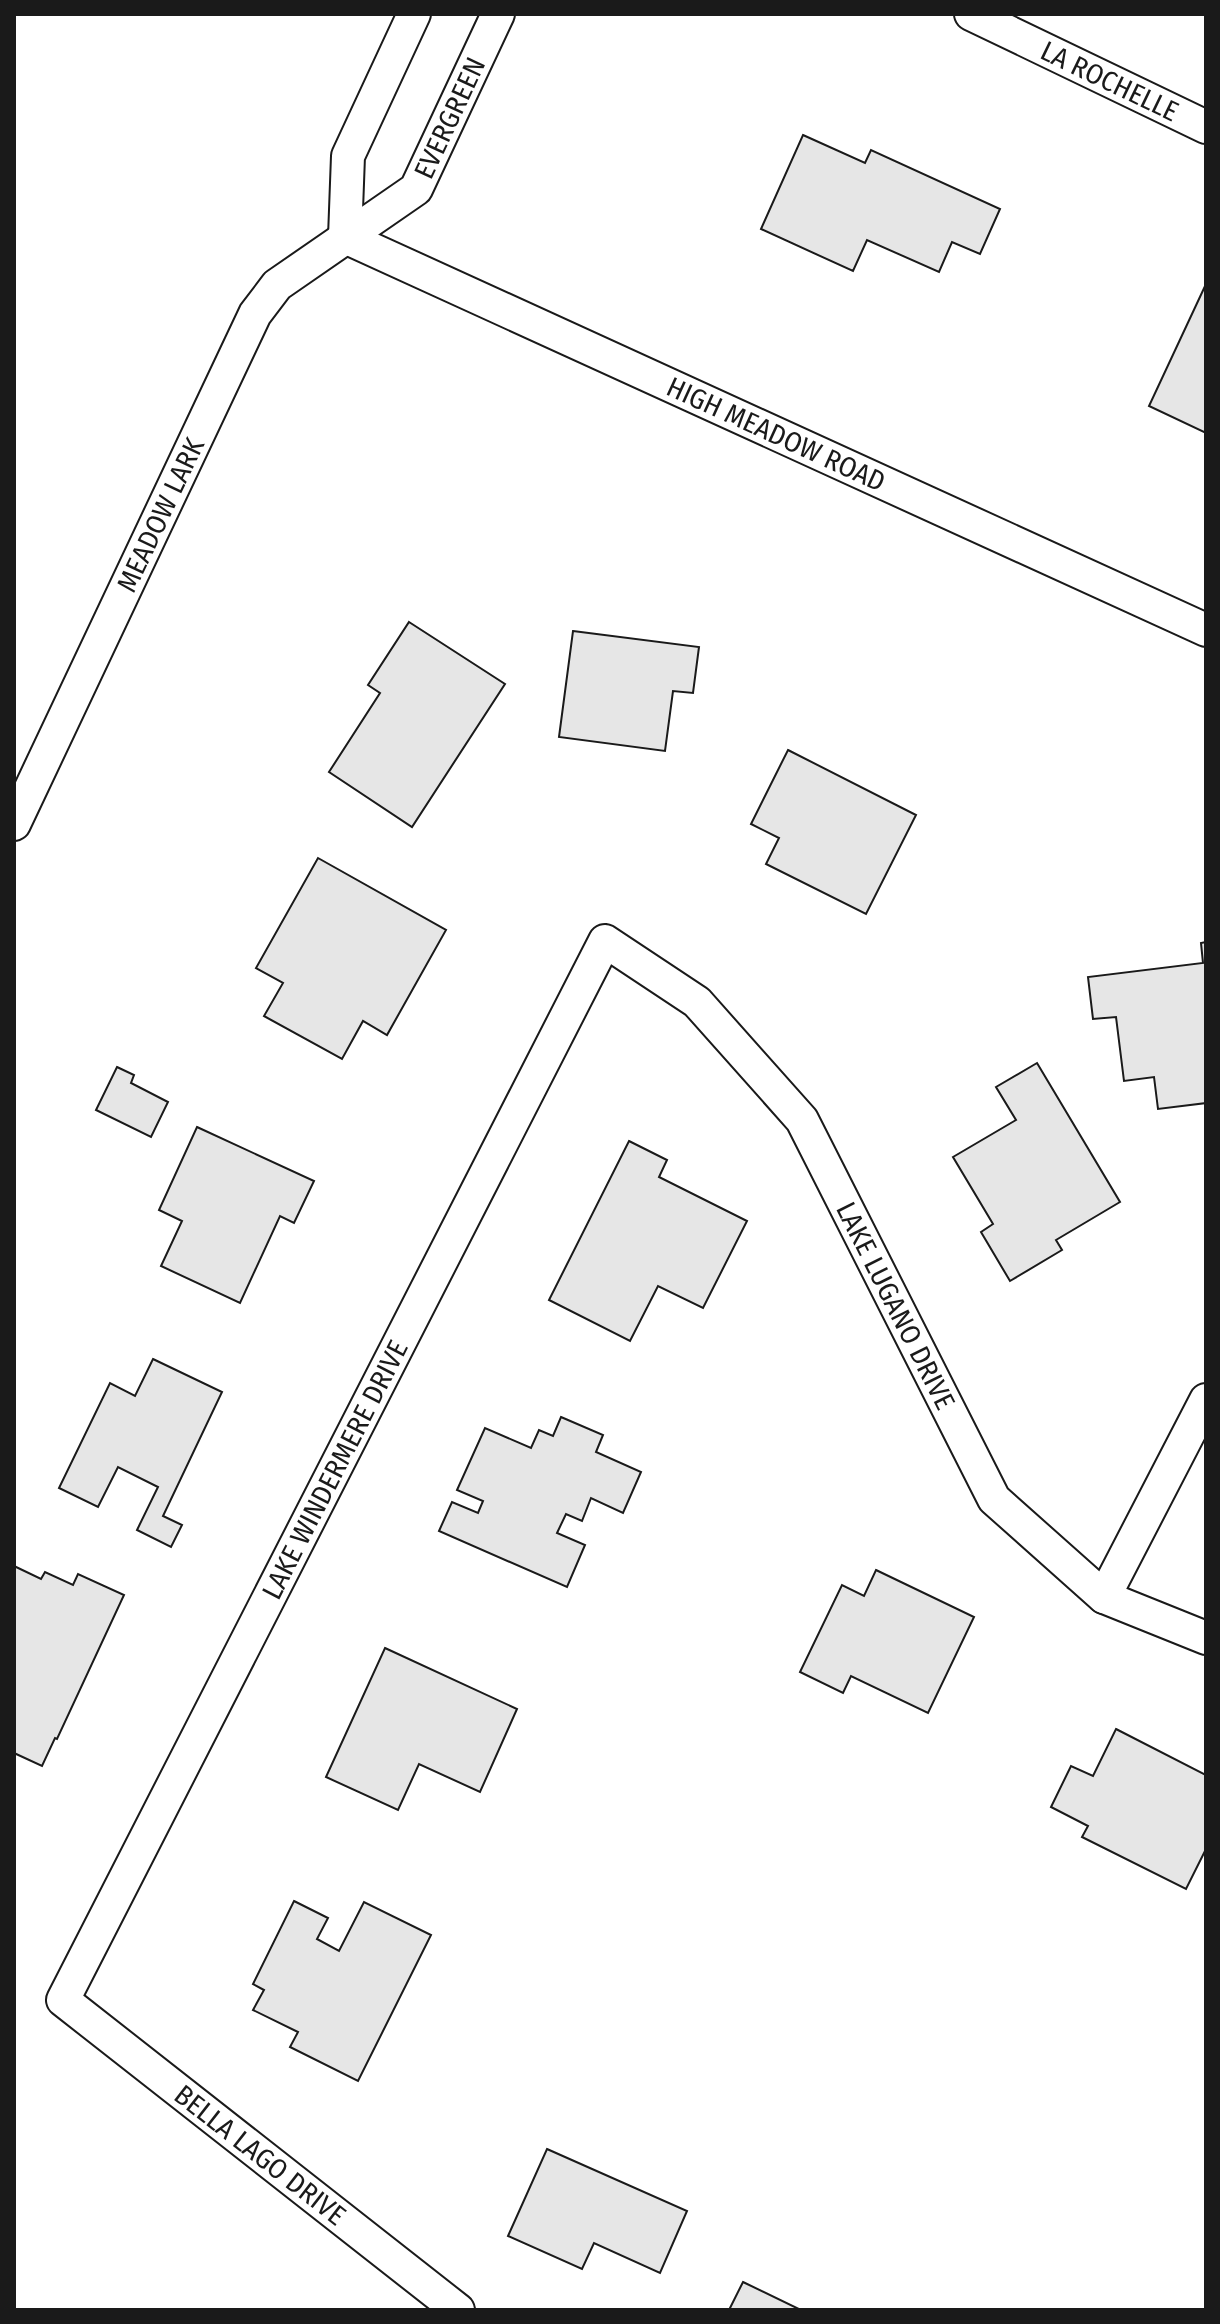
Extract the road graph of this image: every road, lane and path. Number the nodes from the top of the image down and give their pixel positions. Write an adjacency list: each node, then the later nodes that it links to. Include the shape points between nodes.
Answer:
1 (414, 14): 5 (street, via 348,156)
2 (498, 14): 5 (street, EVERGREEN, via 416,189)
3 (971, 14): 4 (street, LA ROCHELLE)
4 (1206, 127)
5 (345, 237): 6 (street, HIGH MEADOW ROAD); 7 (street, MEADOW LARK, via 277,285 255,314)
6 (1206, 630)
7 (14, 824)
8 (605, 941): 10 (street, LAKE LUGANO DRIVE, via 697,1002 802,1120 994,1499); 12 (street, LAKE WINDERMERE DRIVE)
9 (1206, 1400): 10 (street)
10 (1104, 1597): 11 (street, LAKE LUGANO DRIVE)
11 (1206, 1638)
12 (63, 2000): 13 (street, BELLA LAGO DRIVE)
13 (458, 2310)

